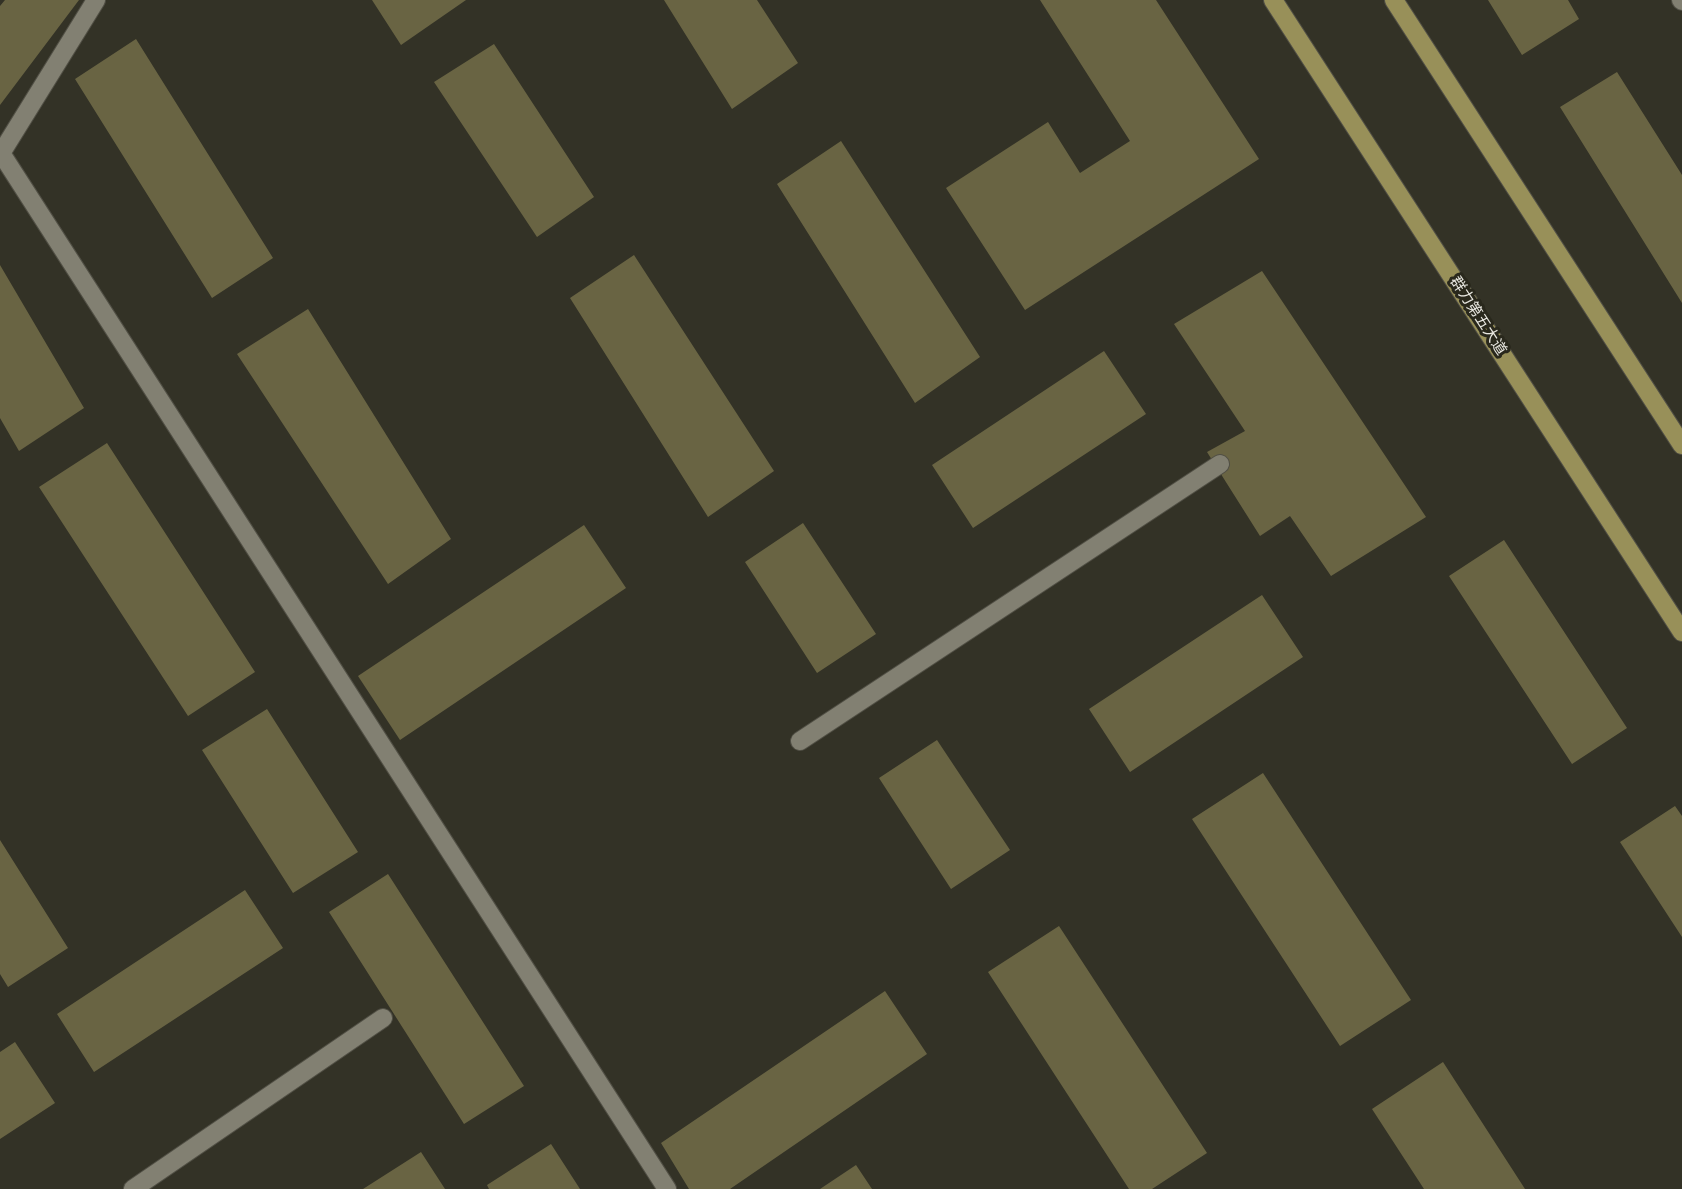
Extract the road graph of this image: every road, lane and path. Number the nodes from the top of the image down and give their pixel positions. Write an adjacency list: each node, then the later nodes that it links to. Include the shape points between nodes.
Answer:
1 (96, 0): 4 (street)
2 (1273, 0): 7 (main road, 群力第五大道)
3 (1394, 0): 5 (main road)
4 (0, 154): 11 (street)
5 (1682, 445)
6 (1220, 464): 8 (street)
7 (1682, 632)
8 (800, 741)
9 (383, 1018): 10 (street)
10 (133, 1189)
11 (667, 1189)

